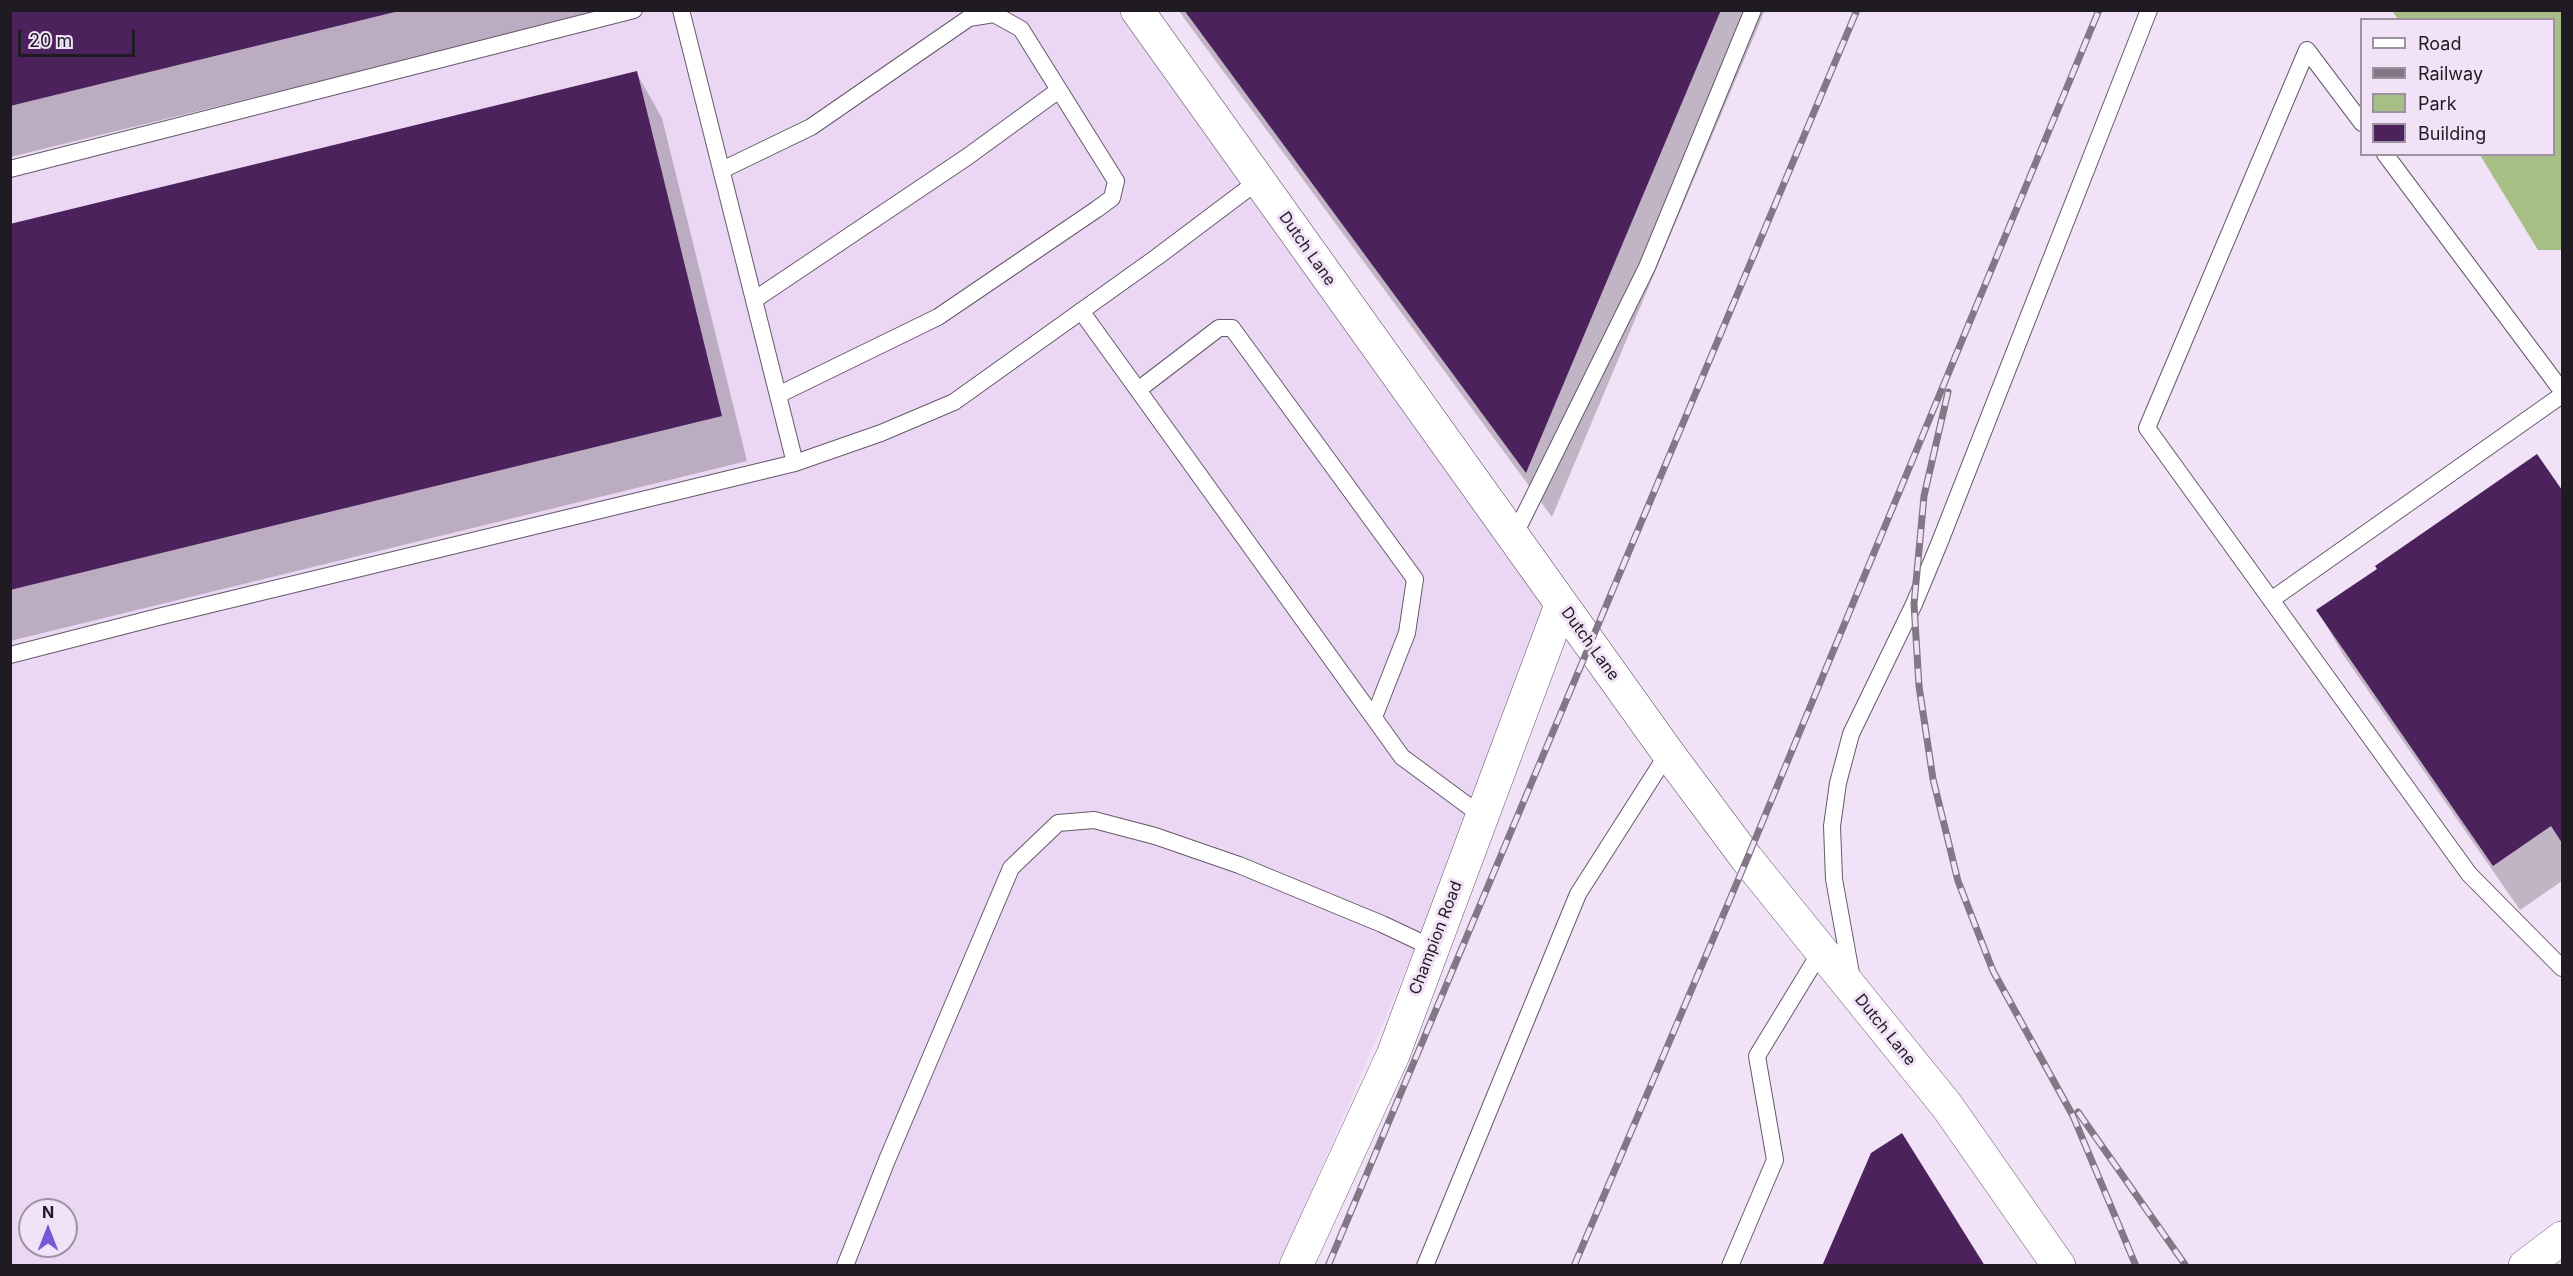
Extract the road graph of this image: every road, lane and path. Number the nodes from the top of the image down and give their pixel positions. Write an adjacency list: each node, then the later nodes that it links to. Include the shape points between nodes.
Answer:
1 (634, 10): 9 (lane)
2 (681, 10): 10 (lane)
3 (1137, 10): 11 (street, Dutch Lane)
4 (1753, 10): 18 (lane, via 1647,267)
5 (2149, 10): 28 (lane, via 1939,544 1851,734 1832,826 1834,879)
6 (1059, 90): 10 (lane, via 1022,29 994,14 969,18 811,127); 12 (lane, via 967,157); 16 (lane, via 1116,181 1112,198 938,317)
7 (2360, 122): 19 (lane, via 2307,50 2146,428)
8 (2386, 156): 15 (lane)
9 (10, 169)
10 (722, 170): 12 (lane)
11 (1258, 181): 13 (lane); 18 (street, Dutch Lane)
12 (754, 300): 16 (lane)
13 (1082, 311): 14 (lane); 17 (lane, via 954,402 882,433)
14 (1138, 390): 22 (lane); 22 (lane, via 1219,328 1232,328 1415,579 1407,633)
15 (2562, 393): 19 (lane)
16 (778, 395): 17 (lane)
17 (795, 463): 21 (lane)
18 (1513, 538): 20 (street, Dutch Lane)
19 (2271, 600): 27 (lane, via 2469,874)
20 (1561, 605): 23 (street, Dutch Lane); 24 (street, Champion Road)
21 (10, 656)
22 (1374, 717): 24 (lane, via 1402,757)
23 (1668, 753): 26 (street, Dutch Lane); 32 (lane, via 1578,894)
24 (1482, 816): 25 (street, Champion Road)
25 (1433, 948): 30 (lane, via 1250,870 1155,836 1094,820 1058,823 1011,868); 31 (street, Champion Road, via 1393,1055)
26 (1821, 951): 28 (street, Dutch Lane); 33 (lane, via 1757,1056 1775,1161)
27 (2562, 968)
28 (1855, 994): 34 (street, Dutch Lane, via 1947,1107)
29 (2562, 1238): 35 (street)
30 (845, 1266)
31 (1296, 1266)
32 (1425, 1266)
33 (1730, 1266)
34 (2059, 1266)
35 (2525, 1266)

